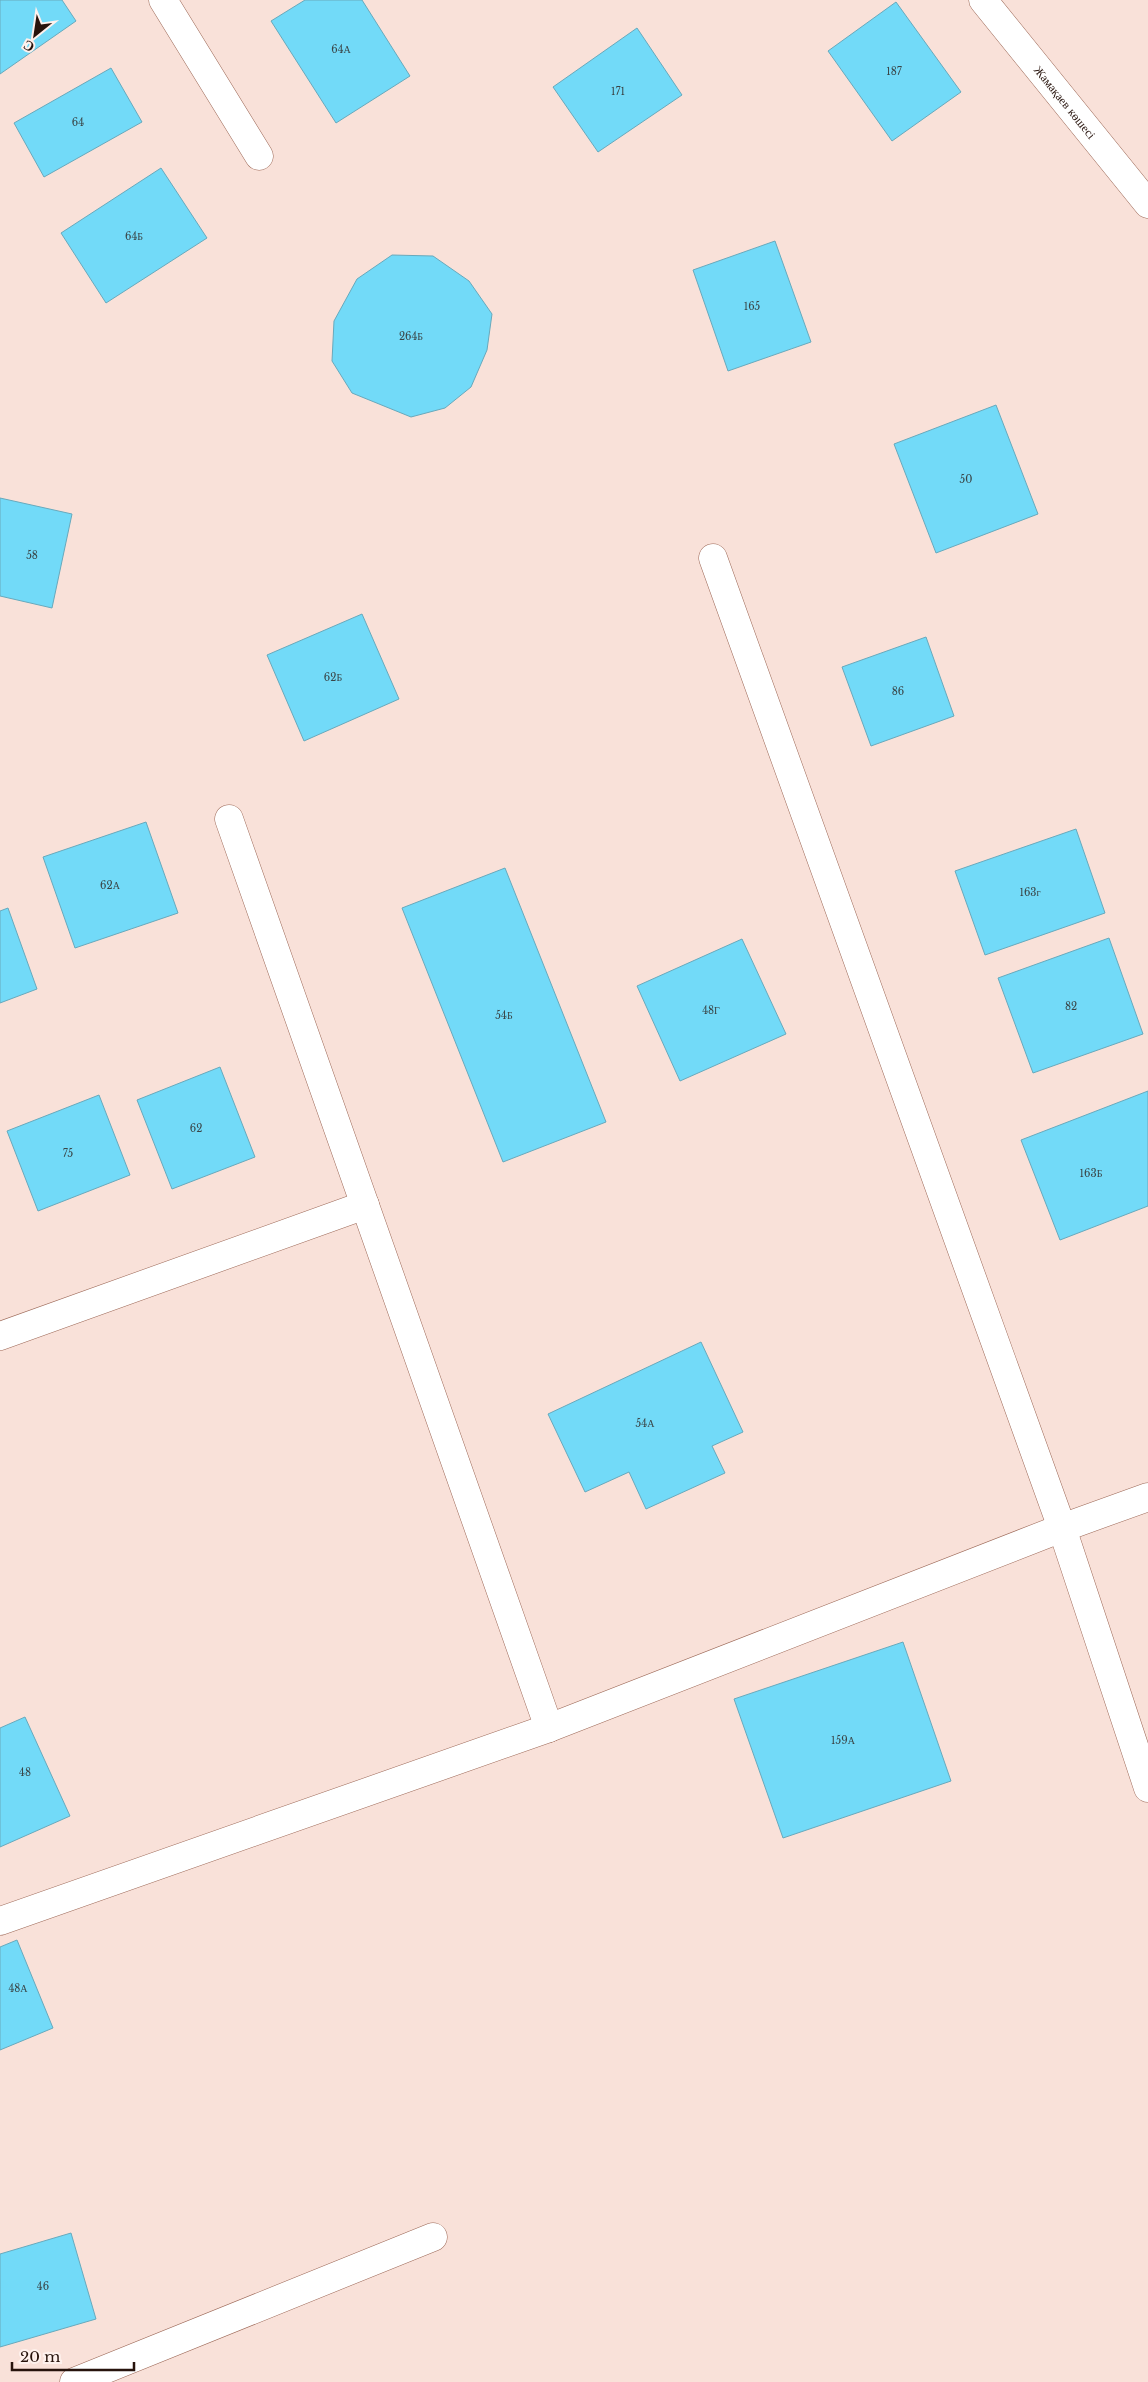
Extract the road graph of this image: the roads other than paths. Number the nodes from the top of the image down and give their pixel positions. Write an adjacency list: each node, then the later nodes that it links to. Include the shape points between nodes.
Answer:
1 (163, 0): 3 (street)
2 (983, 0): 4 (street, Жамақаев көшесі)
3 (259, 156)
4 (1148, 204)
5 (713, 558): 10 (street)
6 (229, 819): 7 (street)
7 (365, 1205): 8 (street); 11 (street)
8 (0, 1336)
9 (1148, 1497): 10 (street)
10 (1062, 1528): 11 (street); 12 (street)
11 (549, 1728): 13 (street)
12 (1148, 1788)
13 (0, 1921)
14 (433, 2237): 15 (street)
15 (74, 2382)

